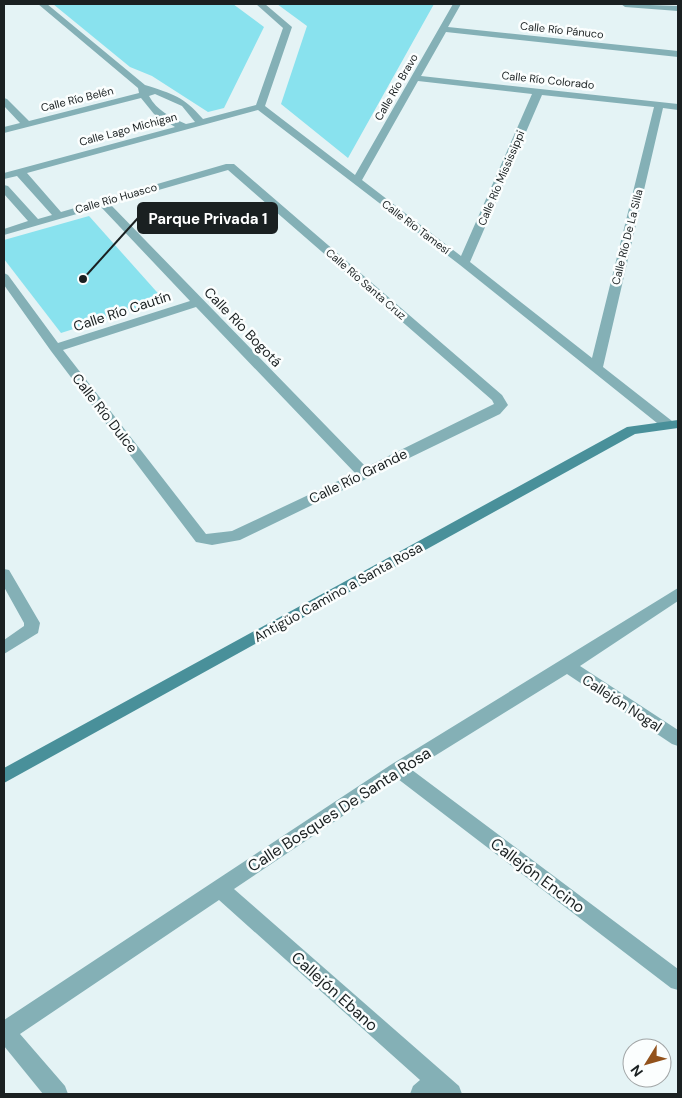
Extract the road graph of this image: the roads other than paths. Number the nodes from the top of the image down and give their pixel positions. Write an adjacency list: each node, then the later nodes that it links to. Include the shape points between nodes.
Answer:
1 (42, 4): 9 (street)
2 (260, 4): 13 (street, via 282,20 288,29)
3 (457, 4): 6 (street, Calle Río Bravo)
4 (625, 4): 5 (street)
5 (678, 9)
6 (444, 29): 7 (street, Calle Río Pánuco); 8 (street, Calle Río Bravo)
7 (678, 54)
8 (415, 78): 10 (street, Calle Río Colorado); 22 (street, Calle Río Bravo)
9 (143, 91): 15 (street, via 157,91 185,104); 16 (street, Calle Río Belén); 17 (street, via 147,102 161,116)
10 (538, 92): 12 (street, Calle Río Colorado); 28 (street, Calle Río Mississippi)
11 (4, 101): 16 (street)
12 (659, 105): 14 (street, Calle Río Colorado); 32 (street, Calle Río De La Silla)
13 (260, 107): 15 (street, Calle Lago Michigan); 22 (street, Calle Río Tamesí)
14 (678, 107)
15 (201, 123): 17 (street, Calle Lago Michigan)
16 (27, 124): 18 (street, Calle Río Belén)
17 (184, 127): 20 (street, Calle Lago Michigan)
18 (4, 130)
19 (228, 166): 24 (street, Calle Río Huasco); 33 (street, Calle Río Santa Cruz, via 497,398)
20 (19, 172): 21 (street, Calle Lago Michigan); 25 (street)
21 (4, 176)
22 (356, 182): 28 (street, Calle Río Tamesí)
23 (4, 188): 26 (street)
24 (102, 202): 25 (street, Calle Río Huasco); 30 (street, Calle Río Bogotá)
25 (58, 215): 26 (street, Calle Río Huasco)
26 (35, 222): 27 (street, Calle Río Huasco)
27 (4, 232)
28 (464, 263): 32 (street, Calle Río Tamesí)
29 (4, 277): 31 (street, Calle Río Dulce)
30 (198, 302): 31 (street, Calle Río Cautín); 35 (street, Calle Río Bogotá)
31 (55, 348): 36 (street, Calle Río Dulce, via 201,538)
32 (596, 368): 34 (street, Calle Río Tamesí)
33 (501, 405): 35 (street, Calle Río Grande, via 495,411)
34 (672, 424): 43 (street, Antigüo Camino a Santa Rosa, via 632,430)
35 (363, 473): 36 (street, Calle Río Grande, via 235,536)
36 (212, 540)
37 (4, 574): 39 (street, via 32,623 32,630)
38 (678, 594): 40 (street, Calle Bosques De Santa Rosa)
39 (4, 648)
40 (567, 666): 41 (street, Callejón Nogal); 42 (street, Calle Bosques De Santa Rosa)
41 (678, 739)
42 (398, 769): 44 (street, Calle Bosques De Santa Rosa); 45 (street, Callejón Encino)
43 (4, 776)
44 (219, 888): 46 (street, Calle Bosques De Santa Rosa); 47 (street, Callejón Ebano)
45 (678, 982)
46 (4, 1031): 48 (street)
47 (436, 1090)
48 (58, 1094)

